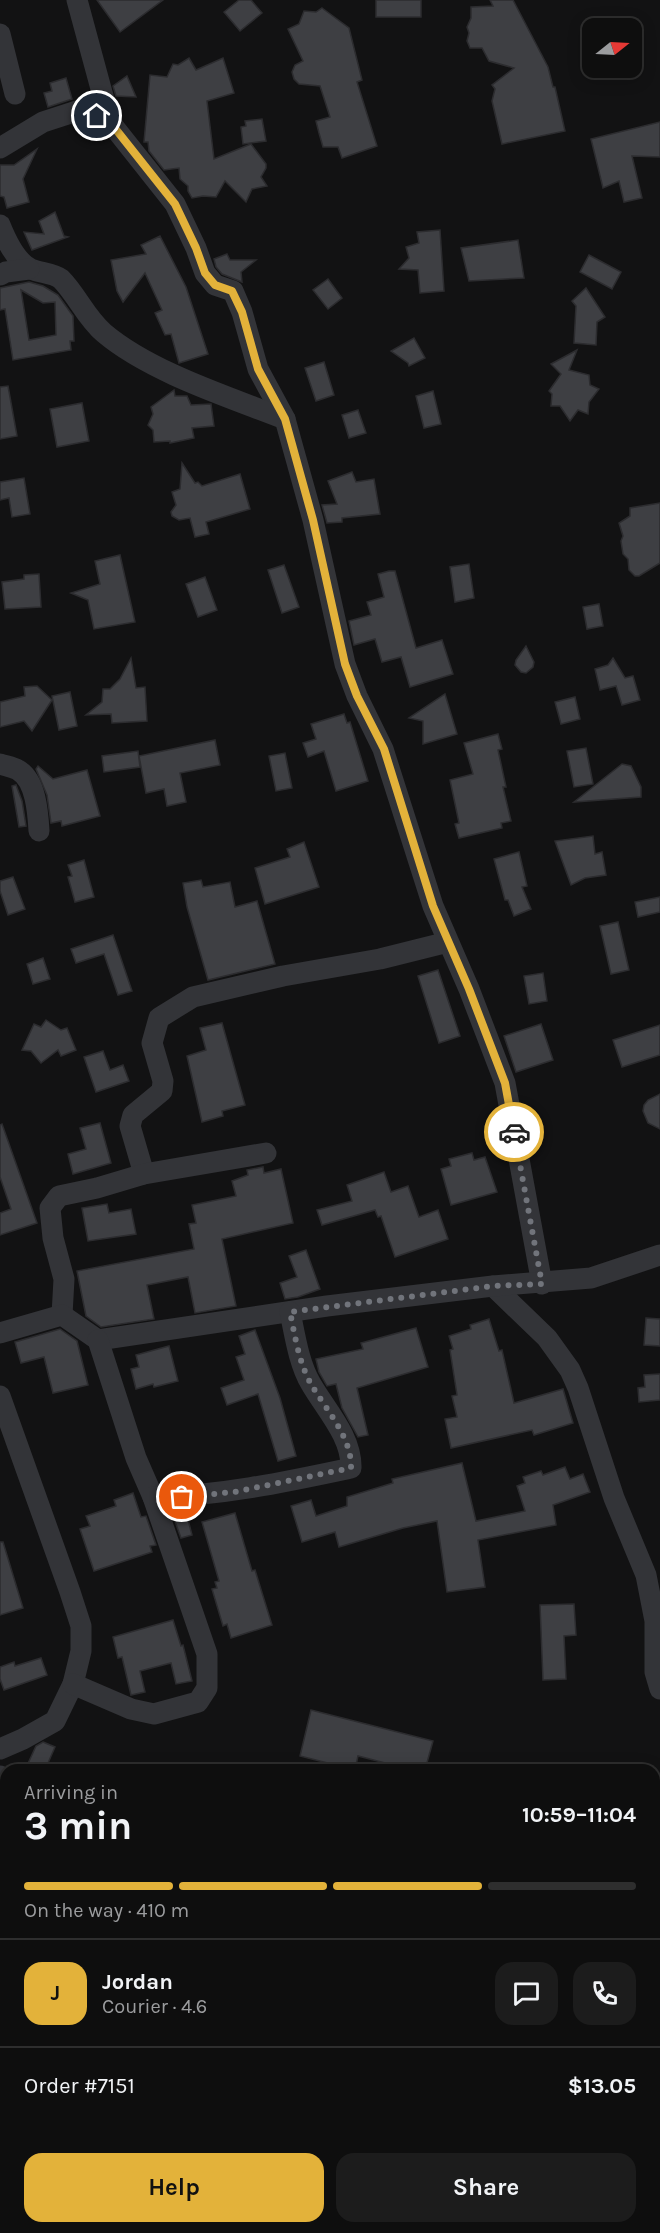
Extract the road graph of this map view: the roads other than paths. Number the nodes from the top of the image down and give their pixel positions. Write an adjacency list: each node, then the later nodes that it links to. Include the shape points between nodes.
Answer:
1 (76, 0): 4 (street)
2 (0, 33): 3 (street)
3 (15, 94)
4 (110, 122): 5 (street, via 83,109 43,122); 9 (street, via 175,204 205,273 215,285 232,291 258,369)
5 (0, 148)
6 (0, 225): 7 (street, via 8,246)
7 (29, 269): 8 (street); 9 (street, via 60,278 103,332 142,358)
8 (0, 275)
9 (285, 419): 12 (street, via 313,520 345,664 384,749)
10 (0, 764): 11 (street, via 20,771 31,786)
11 (39, 831)
12 (448, 942): 14 (street, via 193,997 159,1018 152,1043 163,1081 162,1091 132,1115 130,1126); 16 (street, via 505,1083)
13 (266, 1153): 14 (street)
14 (144, 1173): 19 (street, via 59,1196 50,1208 64,1279)
15 (660, 1255): 16 (street, via 591,1278)
16 (542, 1284): 17 (street)
17 (493, 1286): 18 (street); 25 (street, via 547,1338 578,1388 614,1498 646,1575 655,1621 655,1672)
18 (290, 1312): 21 (street); 23 (street, via 302,1364 351,1455 351,1468 234,1492)
19 (62, 1315): 20 (street); 21 (street)
20 (0, 1333)
21 (98, 1340): 23 (street, via 136,1458)
22 (0, 1396): 24 (street, via 81,1626 81,1651)
23 (153, 1497): 24 (street, via 207,1654 207,1688 198,1702 154,1714 131,1709)
24 (73, 1684): 26 (street, via 55,1721)
25 (660, 1689)
26 (0, 1749)

